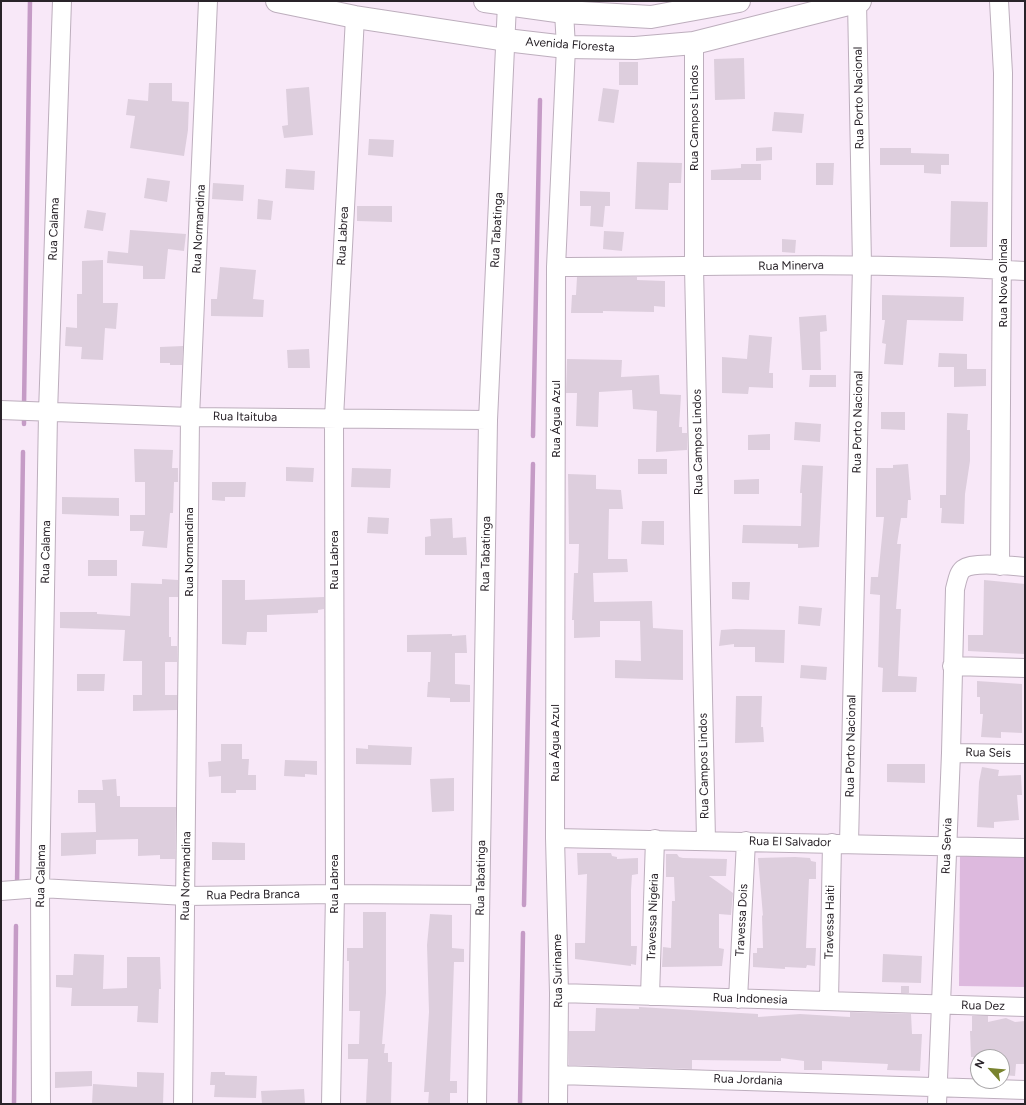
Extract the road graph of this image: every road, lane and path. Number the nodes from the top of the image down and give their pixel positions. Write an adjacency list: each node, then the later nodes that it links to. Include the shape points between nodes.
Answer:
1 (62, 1): 21 (street, Rua Calama)
2 (208, 1): 22 (street, Rua Normandina)
3 (277, 1): 11 (street, Avenida Floresta)
4 (485, 1): 8 (street)
5 (739, 1): 9 (street)
6 (999, 1): 18 (street, Rua Nova Olinda, via 1003,73)
7 (858, 2): 13 (street, Avenida Floresta); 15 (street, Rua Porto Nacional)
8 (507, 4): 10 (street); 12 (street, Rua Tabatinga)
9 (701, 5): 10 (street, via 651,17)
10 (563, 7): 14 (street, Rua Água Azul)
11 (355, 17): 12 (street, Avenida Floresta); 23 (street, Rua Labrea)
12 (506, 40): 14 (street, Avenida Floresta); 24 (street, Rua Tabatinga)
13 (694, 43): 14 (street, Avenida Floresta, via 635,48); 17 (street, Rua Campos Lindos)
14 (566, 47): 16 (street, Rua Água Azul)
15 (862, 264): 17 (street, Rua Minerva); 18 (street, Rua Minerva); 35 (street, Rua Porto Nacional)
16 (556, 266): 17 (street, Rua Minerva); 31 (street, Rua Água Azul)
17 (694, 267): 33 (street, Rua Campos Lindos)
18 (1003, 270): 19 (street, Rua Minerva); 25 (street, Rua Nova Olinda)
19 (1025, 271)
20 (1, 410): 21 (street, Rua Itaituba)
21 (48, 413): 22 (street, Rua Itaituba); 38 (street, Rua Calama)
22 (190, 417): 23 (street, Rua Itaituba); 42 (street, Rua Normandina)
23 (334, 418): 24 (street, Rua Itaituba); 40 (street, Rua Labrea)
24 (488, 420): 41 (street, Rua Tabatinga)
25 (1000, 566): 26 (street, Rua Servia); 27 (street, Rua Servia, via 971,566 962,570 958,577 955,589)
26 (1025, 567)
27 (952, 666): 28 (street); 29 (street, Rua Servia)
28 (1025, 668)
29 (951, 753): 30 (street, Rua Seis); 36 (street, Rua Servia)
30 (1025, 754)
31 (555, 838): 32 (street, Rua El Salvador); 43 (street, Rua Suriname)
32 (655, 839): 33 (street, Rua El Salvador); 44 (street, Travessa Nigéria)
33 (706, 840): 34 (street, Rua El Salvador)
34 (746, 841): 35 (street, Rua El Salvador); 45 (street, Travessa Dois)
35 (841, 844): 36 (street, Rua El Salvador); 46 (street, Travessa Haiti)
36 (947, 846): 37 (street, Rua El Salvador); 47 (street, Rua Servia)
37 (1025, 848)
38 (40, 888): 39 (street, Rua Pedra Branca); 42 (street, Rua Pedra Branca); 52 (street, Rua Calama)
39 (1, 891)
40 (335, 894): 41 (street, Rua Pedra Branca); 42 (street, Rua Pedra Branca); 54 (street, Rua Labrea)
41 (480, 895): 55 (street, Rua Tabatinga)
42 (186, 896): 53 (street, Rua Normandina)
43 (559, 993): 44 (street, Rua Indonesia); 49 (street, Rua Suriname)
44 (650, 996): 45 (street, Rua Indonesia)
45 (738, 999): 46 (street, Rua Indonesia)
46 (829, 1001): 47 (street, Rua Indonesia)
47 (940, 1006): 48 (street, Rua Dez); 50 (street, Rua Servia)
48 (1025, 1007)
49 (559, 1075): 50 (street, Rua Jordania); 56 (street, Rua Suriname)
50 (937, 1086): 51 (street, Rua Jordania); 57 (street, Rua Servia)
51 (1025, 1090)
52 (41, 1104)
53 (183, 1104)
54 (331, 1104)
55 (477, 1104)
56 (558, 1104)
57 (937, 1104)

